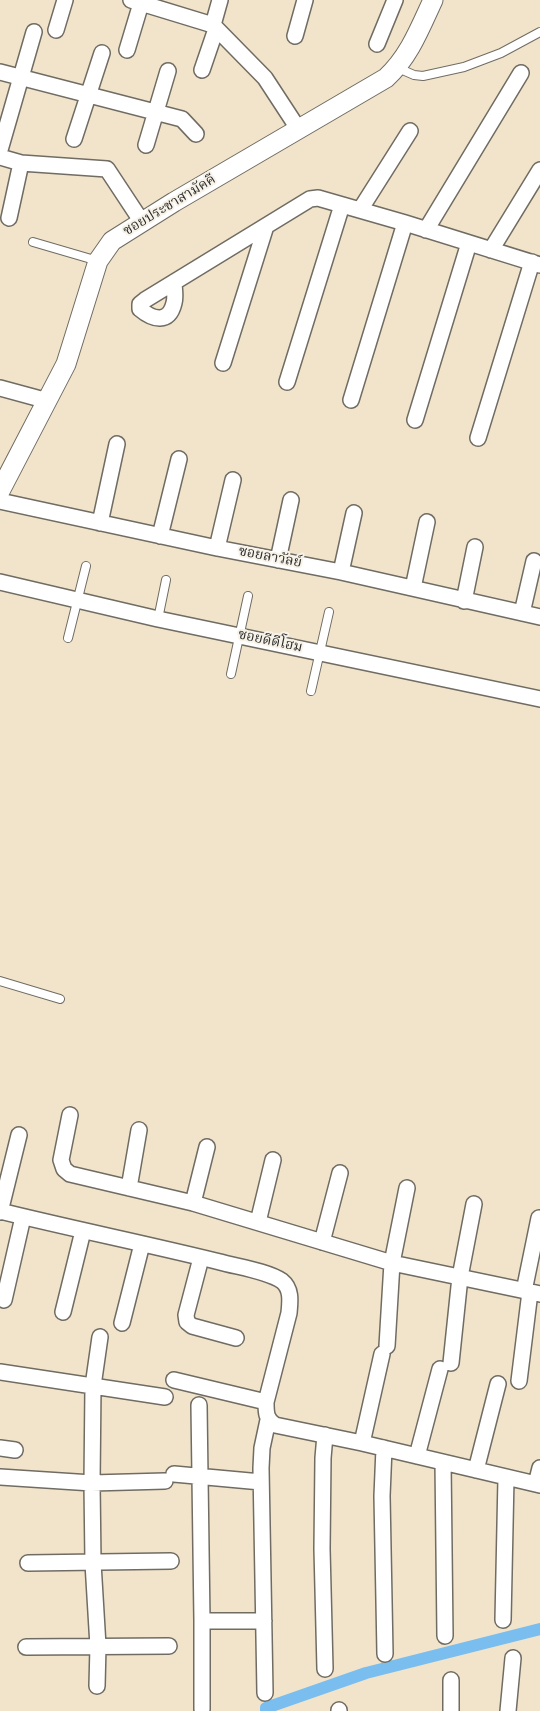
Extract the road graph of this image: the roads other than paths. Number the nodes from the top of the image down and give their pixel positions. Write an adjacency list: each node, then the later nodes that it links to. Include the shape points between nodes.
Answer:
1 (65, 0): 8 (street)
2 (220, 0): 7 (street)
3 (305, 0): 11 (street)
4 (395, 0): 12 (street)
5 (433, 0): 15 (street, ซอยประชาสามัคคี)
6 (138, 1): 7 (street); 13 (street)
7 (215, 27): 16 (street); 23 (street, via 265,78)
8 (56, 30)
9 (34, 32): 20 (street)
10 (540, 32): 15 (lane, via 501,53 464,67 423,76)
11 (295, 36)
12 (377, 44)
13 (128, 50)
14 (102, 53): 21 (street)
15 (398, 68): 23 (street, ซอยประชาสามัคคี)
16 (202, 70)
17 (168, 71): 22 (street)
18 (0, 72): 20 (street)
19 (521, 73): 38 (street)
20 (21, 78): 21 (street); 28 (street)
21 (89, 95): 22 (street); 26 (street)
22 (156, 112): 25 (street, via 182,119); 27 (street)
23 (299, 130): 35 (street, ซอยประชาสามัคคี)
24 (410, 132): 33 (street)
25 (196, 134)
26 (74, 139)
27 (146, 146)
28 (0, 150)
29 (0, 157): 30 (street)
30 (21, 163): 34 (street); 35 (street, via 107,168)
31 (540, 170): 41 (street)
32 (342, 205): 33 (street); 37 (street, via 310,198); 46 (street)
33 (360, 210): 36 (street)
34 (9, 218)
35 (142, 222): 42 (street, ซอยประชาสามัคคี, via 112,241)
36 (405, 223): 38 (street); 48 (street)
37 (266, 226): 44 (street); 45 (street)
38 (426, 230): 40 (street)
39 (33, 242): 42 (lane)
40 (469, 243): 41 (street); 50 (street)
41 (491, 250): 43 (street)
42 (98, 261): 49 (street, ซอยประชาสามัคคี, via 68,358)
43 (536, 263): 51 (street)
44 (174, 282)
45 (223, 363)
46 (287, 382)
47 (0, 388): 49 (street)
48 (351, 400)
49 (48, 401): 55 (street, ซอยประชาสามัคคี)
50 (415, 420)
51 (478, 438)
52 (117, 444): 59 (street)
53 (179, 459): 60 (street)
54 (233, 480): 62 (street)
55 (0, 492): 59 (street, ซอยลาวัลย์)
56 (291, 500): 63 (street)
57 (354, 513): 66 (street)
58 (428, 522): 69 (street)
59 (100, 523): 60 (street, ซอยลาวัลย์)
60 (160, 536): 62 (street, ซอยลาวัลย์)
61 (475, 547): 72 (street)
62 (217, 548): 63 (street, ซอยลาวัลย์)
63 (278, 560): 66 (street, ซอยลาวัลย์)
64 (534, 561): 74 (street)
65 (86, 566): 71 (lane)
66 (341, 572): 69 (street, ซอยลาวัลย์)
67 (166, 580): 76 (lane)
68 (0, 582): 71 (street, ซอยดีดีโฮม)
69 (413, 588): 72 (street, ซอยลาวัลย์)
70 (248, 596): 77 (lane)
71 (78, 600): 76 (street, ซอยดีดีโฮม); 78 (lane)
72 (464, 600): 74 (street, ซอยลาวัลย์)
73 (329, 612): 79 (lane)
74 (522, 614): 75 (street, ซอยลาวัลย์)
75 (540, 617)
76 (158, 618): 77 (street, ซอยดีดีโฮม)
77 (240, 636): 79 (street, ซอยดีดีโฮม); 80 (lane)
78 (68, 638)
79 (319, 652): 81 (lane); 82 (street, ซอยดีดีโฮม)
80 (231, 674)
81 (311, 691)
82 (540, 699)
83 (0, 981): 84 (lane)
84 (60, 999)
85 (70, 1115): 91 (street, via 61,1160 64,1169 70,1174)
86 (139, 1130): 91 (street)
87 (19, 1135): 95 (street)
88 (207, 1147): 93 (street)
89 (273, 1160): 98 (street)
90 (340, 1173): 100 (street)
91 (128, 1188): 93 (street)
92 (407, 1188): 103 (street)
93 (193, 1204): 98 (street)
94 (474, 1204): 104 (street)
95 (0, 1212): 96 (street)
96 (23, 1217): 99 (street); 106 (street)
97 (539, 1218): 105 (street)
98 (258, 1222): 100 (street)
99 (83, 1231): 101 (street); 107 (street)
100 (322, 1242): 103 (street)
101 (142, 1244): 102 (street); 108 (street)
102 (201, 1258): 110 (street, via 187,1322); 117 (street, via 269,1275 282,1282 288,1290 288,1313)
103 (392, 1263): 104 (street); 121 (street, via 384,1350)
104 (460, 1277): 105 (street); 123 (street, via 446,1366)
105 (531, 1292): 113 (street)
106 (4, 1300)
107 (63, 1312)
108 (122, 1323)
109 (100, 1337): 115 (street)
110 (236, 1338)
111 (0, 1372): 115 (street)
112 (174, 1380): 117 (street)
113 (519, 1381)
114 (498, 1384): 126 (street)
115 (93, 1386): 116 (street); 131 (street)
116 (165, 1397)
117 (266, 1402): 119 (street)
118 (200, 1405): 127 (street)
119 (268, 1420): 120 (street, via 275,1425); 130 (street, via 262,1448)
120 (325, 1435): 121 (street); 145 (street, via 322,1458)
121 (362, 1443): 122 (street)
122 (384, 1448): 123 (street); 143 (street)
123 (417, 1456): 124 (street)
124 (443, 1462): 126 (street); 139 (street)
125 (540, 1468): 132 (street)
126 (476, 1470): 129 (street)
127 (200, 1476): 130 (street); 131 (street); 136 (street)
128 (0, 1477): 131 (street)
129 (506, 1478): 132 (street); 137 (street)
130 (261, 1482): 138 (street)
131 (92, 1483): 135 (street)
132 (538, 1484)
133 (171, 1561): 135 (street)
134 (28, 1563): 135 (street)
135 (93, 1563): 140 (street)
136 (202, 1620): 138 (street); 149 (street)
137 (503, 1620)
138 (264, 1621): 148 (street)
139 (445, 1636)
140 (98, 1646): 141 (street); 142 (street); 147 (street)
141 (169, 1646)
142 (26, 1647)
143 (385, 1654)
144 (513, 1658): 151 (street)
145 (325, 1669)
146 (452, 1680): 150 (street)
147 (97, 1686)
148 (265, 1693)
149 (202, 1708)
150 (451, 1711)
151 (508, 1711)

